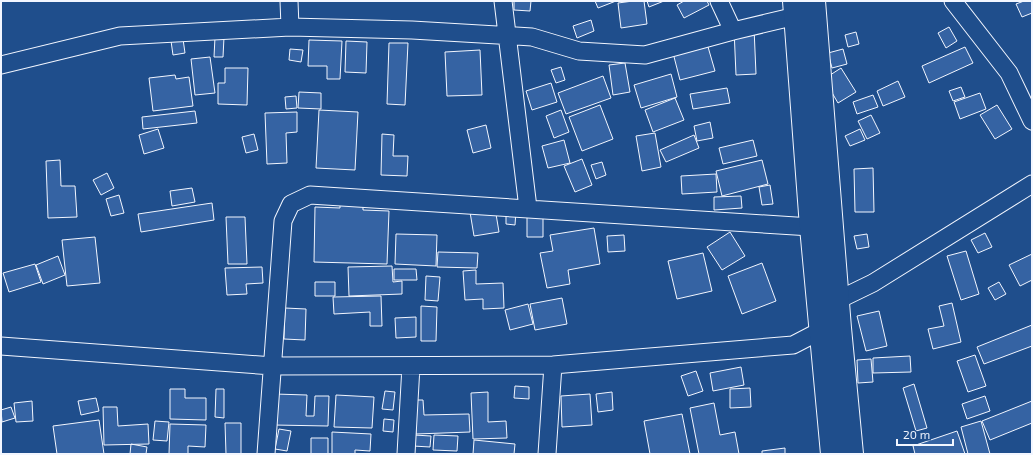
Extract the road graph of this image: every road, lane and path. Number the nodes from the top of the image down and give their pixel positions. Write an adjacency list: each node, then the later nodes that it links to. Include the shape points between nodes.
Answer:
1 (289, 1): 7 (street)
2 (503, 1): 9 (street)
3 (719, 1): 8 (street)
4 (814, 1): 15 (main road)
5 (953, 1): 11 (street, via 1009,73)
6 (795, 9): 8 (street); 14 (main road)
7 (290, 27): 9 (street, via 412,30); 10 (street, via 120,36)
8 (733, 31): 9 (street, via 645,55 579,51 532,37)
9 (507, 36): 13 (street)
10 (1, 65)
11 (1032, 121)
12 (1032, 184): 15 (street, via 873,283)
13 (528, 208): 14 (street); 19 (street, via 310,195 291,204 282,221)
14 (811, 227): 15 (main road)
15 (828, 303): 16 (main road)
16 (830, 330): 18 (street, via 793,345); 24 (main road); 25 (main road)
17 (1, 346): 19 (street)
18 (553, 365): 20 (street); 23 (street)
19 (273, 366): 20 (street); 21 (street)
20 (412, 366): 22 (street)
21 (266, 454)
22 (406, 454)
23 (547, 454)
24 (832, 454)
25 (852, 454)

